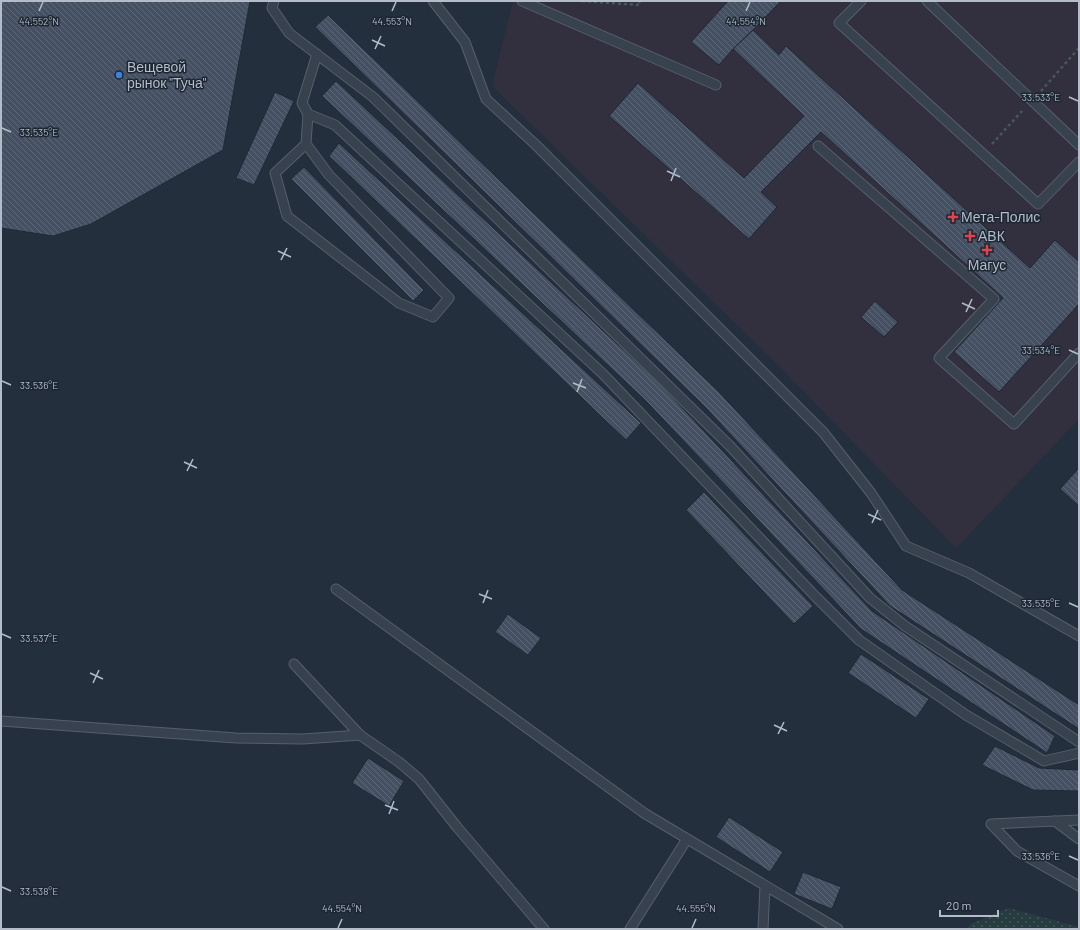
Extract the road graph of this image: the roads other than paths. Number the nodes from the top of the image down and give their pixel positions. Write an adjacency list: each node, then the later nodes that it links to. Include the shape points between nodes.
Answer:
1 (274, 1): 6 (lane, via 272,8 289,33)
2 (433, 1): 15 (lane, via 465,42 486,99 536,145 823,432 872,493 906,546 969,573)
3 (522, 1): 7 (lane)
4 (861, 1): 12 (lane, via 839,23 1038,204)
5 (927, 1): 10 (lane)
6 (316, 54): 8 (lane, via 302,103); 19 (lane, via 372,97 730,446 870,598 904,626)
7 (716, 85)
8 (308, 114): 9 (lane); 20 (lane, via 335,125 603,374 859,640 966,715 1044,761)
9 (306, 144): 9 (lane, via 329,175 449,298 433,318 399,303 287,216 275,173)
10 (1079, 145)
11 (818, 146): 13 (lane, via 994,299 939,358 1014,424)
12 (1079, 162)
13 (1079, 353)
14 (336, 589): 23 (lane, via 644,814)
15 (1079, 636)
16 (294, 664): 18 (lane)
17 (1, 721): 18 (lane, via 236,738 303,739)
18 (360, 735): 27 (lane, via 419,779)
19 (1079, 742)
20 (1079, 753)
21 (1079, 820): 22 (lane)
22 (1055, 821): 24 (lane); 26 (lane, via 991,824 1017,851)
23 (686, 839): 25 (lane); 28 (lane)
24 (1079, 839)
25 (765, 886): 29 (lane); 30 (lane)
26 (1079, 886)
27 (544, 929)
28 (630, 929)
29 (763, 929)
30 (838, 929)

